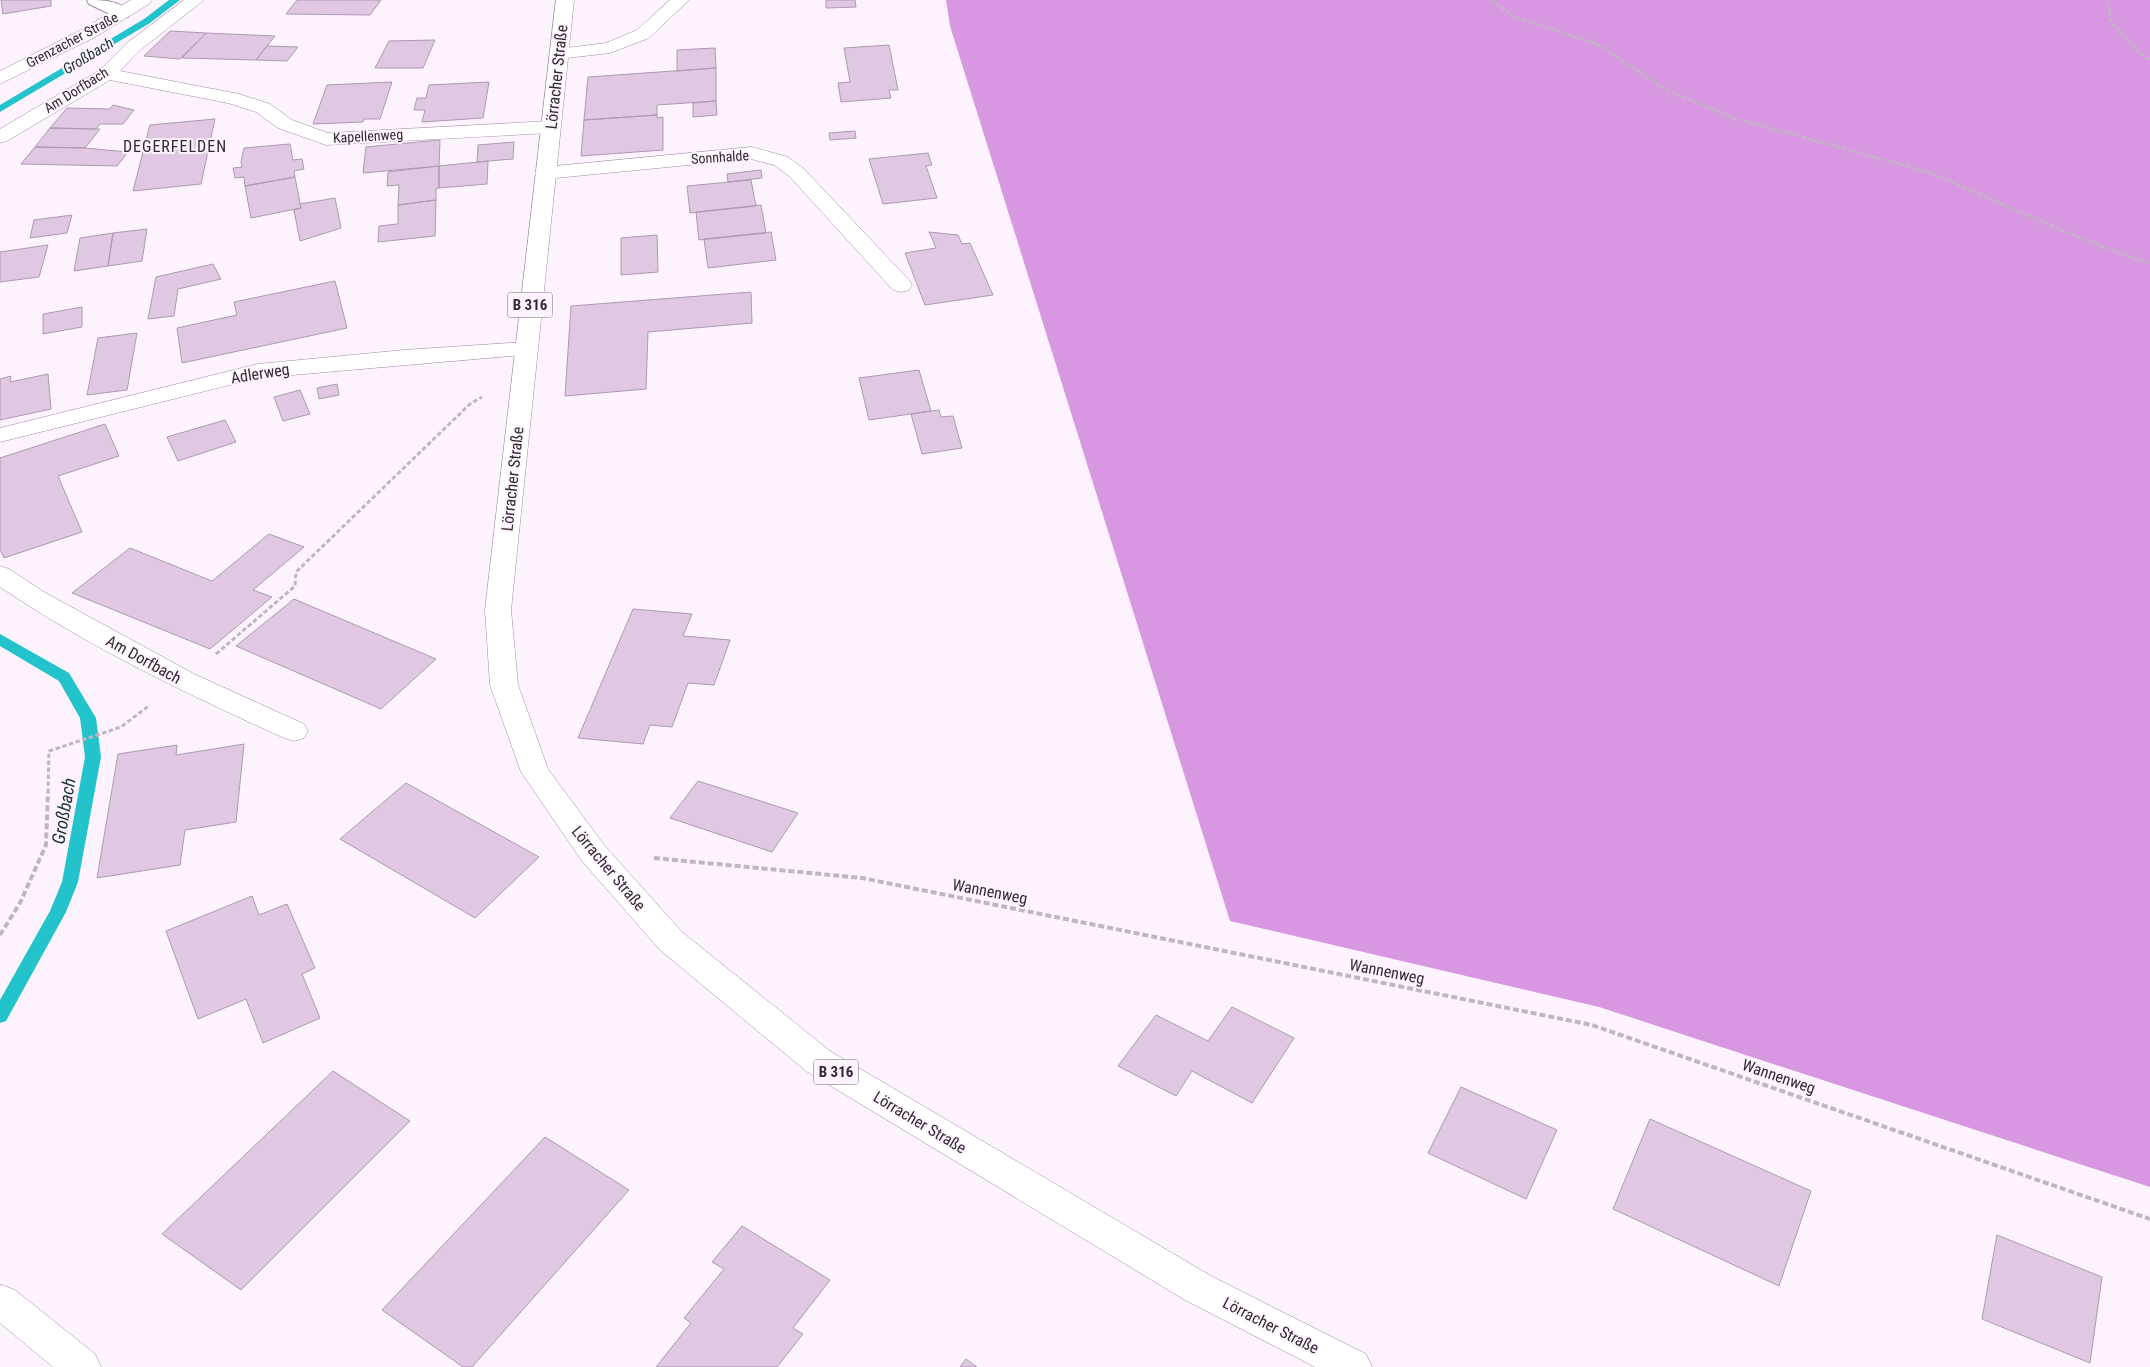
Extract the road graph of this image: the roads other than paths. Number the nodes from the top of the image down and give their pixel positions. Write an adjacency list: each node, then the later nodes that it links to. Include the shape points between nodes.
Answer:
1 (95, 0): 6 (lane)
2 (143, 0): 6 (street, Grenzacher Straße)
3 (195, 0): 8 (street, Am Dorfbach, via 133,47)
4 (565, 0): 7 (street, Lörracher Straße / B 316)
5 (680, 0): 7 (street, via 643,34 610,48)
6 (122, 13): 9 (street, Grenzacher Straße)
7 (558, 54): 10 (street, Lörracher Straße / B 316)
8 (107, 74): 10 (street, Kapellenweg, via 232,98 262,108 285,124 326,139); 11 (street, Am Dorfbach)
9 (0, 78)
10 (550, 127): 12 (street, Lörracher Straße / B 316)
11 (0, 137)
12 (545, 173): 13 (street, Sonnhalde, via 752,153 781,161 796,172); 14 (street, Lörracher Straße / B 316)
13 (901, 285)
14 (524, 360): 15 (street, Adlerweg, via 404,357 258,370); 20 (street, Lörracher Straße / B 316, via 498,610 504,685 535,772 593,853 671,940 818,1061 1198,1288)
15 (0, 435)
16 (0, 575): 17 (street, Am Dorfbach, via 184,681)
17 (294, 730)
18 (2, 1302): 19 (street)
19 (82, 1367)
20 (1353, 1367)

